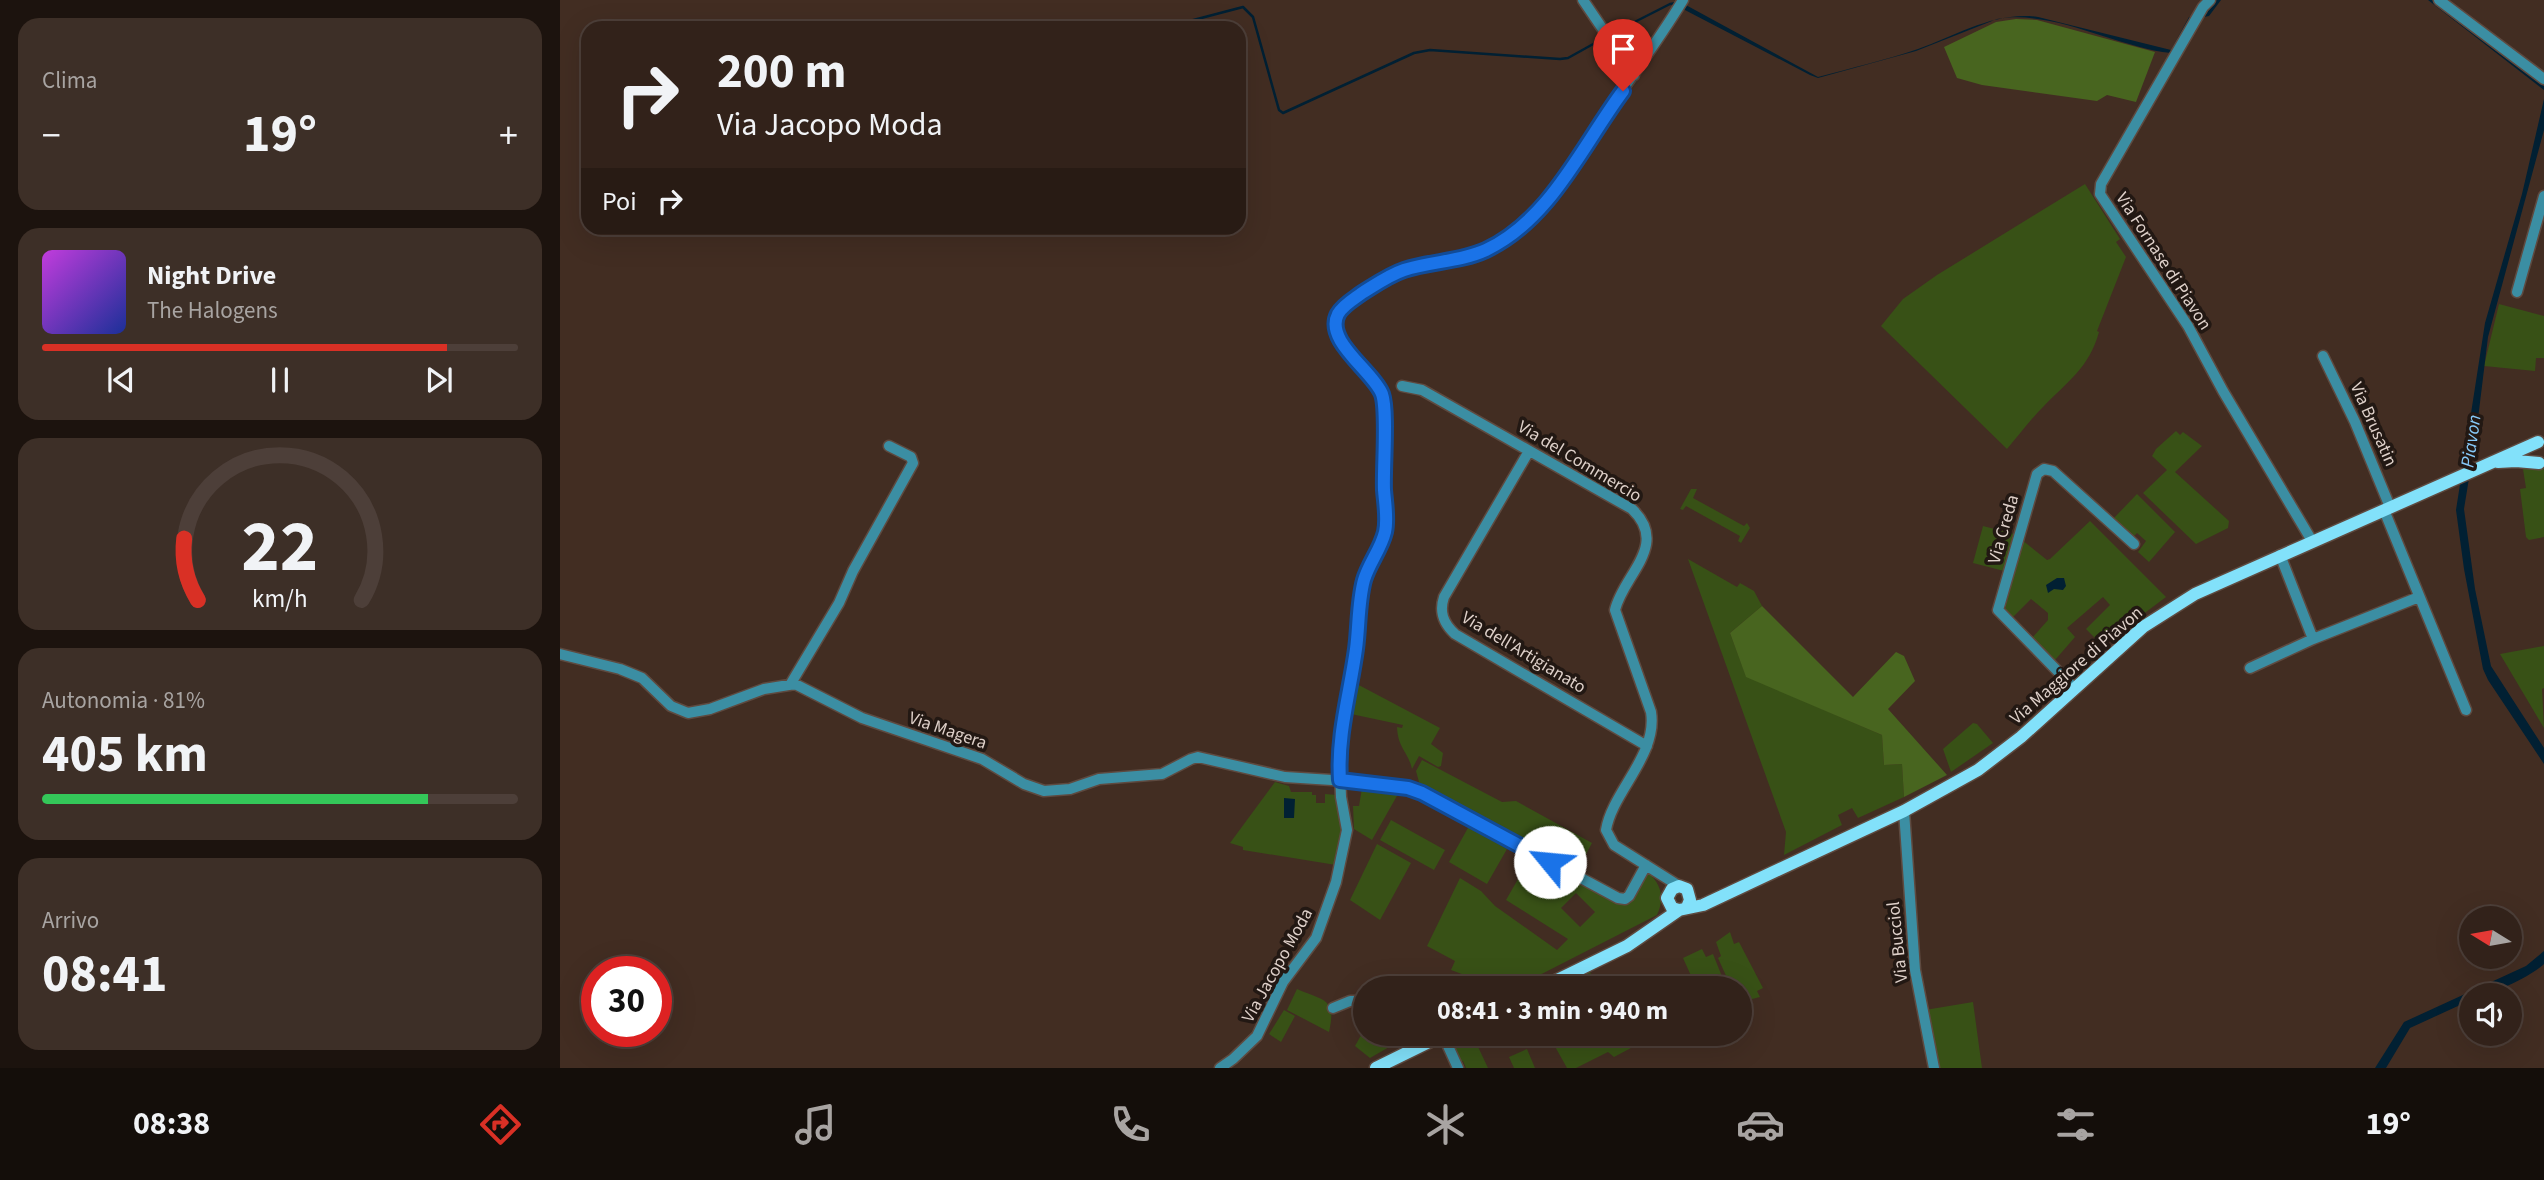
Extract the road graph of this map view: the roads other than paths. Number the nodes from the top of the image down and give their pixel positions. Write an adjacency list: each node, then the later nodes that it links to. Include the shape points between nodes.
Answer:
1 (1583, 0): 5 (street)
2 (1683, 0): 5 (street, Via Jacopo Moda)
3 (2210, 0): 18 (street, Via Fornase di Piavon, via 2101,184 2100,194 2188,326)
4 (2439, 0): 6 (street)
5 (1634, 75): 29 (street, Via Jacopo Moda, via 1547,202 1513,233 1462,259 1395,274 1338,313 1342,342 1382,394 1386,529 1363,583 1339,747)
6 (2544, 79)
7 (2544, 196): 8 (street)
8 (2541, 216): 9 (street)
9 (2517, 292)
10 (2323, 356): 17 (street, Via Brusatin, via 2356,422)
11 (1402, 386): 14 (street, Via del Commercio, via 1422,390)
12 (2541, 441): 15 (main road, Via Maggiore di Piavon, via 2533,453); 16 (main road, Via Maggiore di Piavon)
13 (889, 446): 25 (street, via 911,457 913,464)
14 (1529, 451): 28 (street, Via del Commercio, via 1632,509 1644,525 1645,550 1615,610 1651,712); 28 (street, Via dell'Artigianato, via 1445,594 1443,619 1455,634)
15 (2542, 463): 16 (main road)
16 (2488, 465): 17 (main road, Via Maggiore di Piavon)
17 (2387, 508): 18 (main road, Via Maggiore di Piavon); 21 (street, Via Brusatin)
18 (2312, 541): 20 (main road, Via Maggiore di Piavon)
19 (2134, 544): 26 (street, Via Creda, via 2053,471 2040,470 1998,610)
20 (2280, 555): 22 (street); 26 (main road, Via Maggiore di Piavon, via 2168,609)
21 (2418, 597): 22 (street); 27 (street, Via Brusatin)
22 (2313, 639): 24 (street)
23 (560, 654): 25 (street, via 642,678 671,706 688,713)
24 (2250, 667)
25 (790, 685): 29 (street, Via Magera, via 862,718 974,756 1044,791 1070,789 1099,779 1162,774 1198,757 1285,777)
26 (2075, 688): 30 (main road, Via Maggiore di Piavon, via 1989,763)
27 (2466, 710)
28 (1647, 746): 31 (street, Via del Commercio, via 1606,830 1614,845)
29 (1340, 780): 31 (street, via 1422,793 1618,898 1629,896); 42 (street, Via Jacopo Moda, via 1347,830 1325,916 1283,982 1257,1036)
30 (1904, 811): 33 (main road, Via Maggiore di Piavon); 45 (street, Via Bucciol, via 1916,970)
31 (1651, 868): 32 (street, Via del Commercio); 34 (street)
32 (1684, 889): 33 (main road); 34 (main road, via 1690,900); 34 (main road, via 1672,889)
33 (1721, 896): 34 (main road, Via Maggiore di Piavon, via 1703,905)
34 (1676, 904): 35 (main road, via 1653,930)
35 (1565, 976)
36 (1353, 1001): 37 (street)
37 (1333, 1009)
38 (1407, 1046): 41 (street)
39 (1421, 1046): 41 (main road)
40 (1449, 1046): 44 (street)
41 (1410, 1051): 43 (main road)
42 (1220, 1068)
43 (1376, 1068)
44 (1458, 1068)
45 (1934, 1068)

